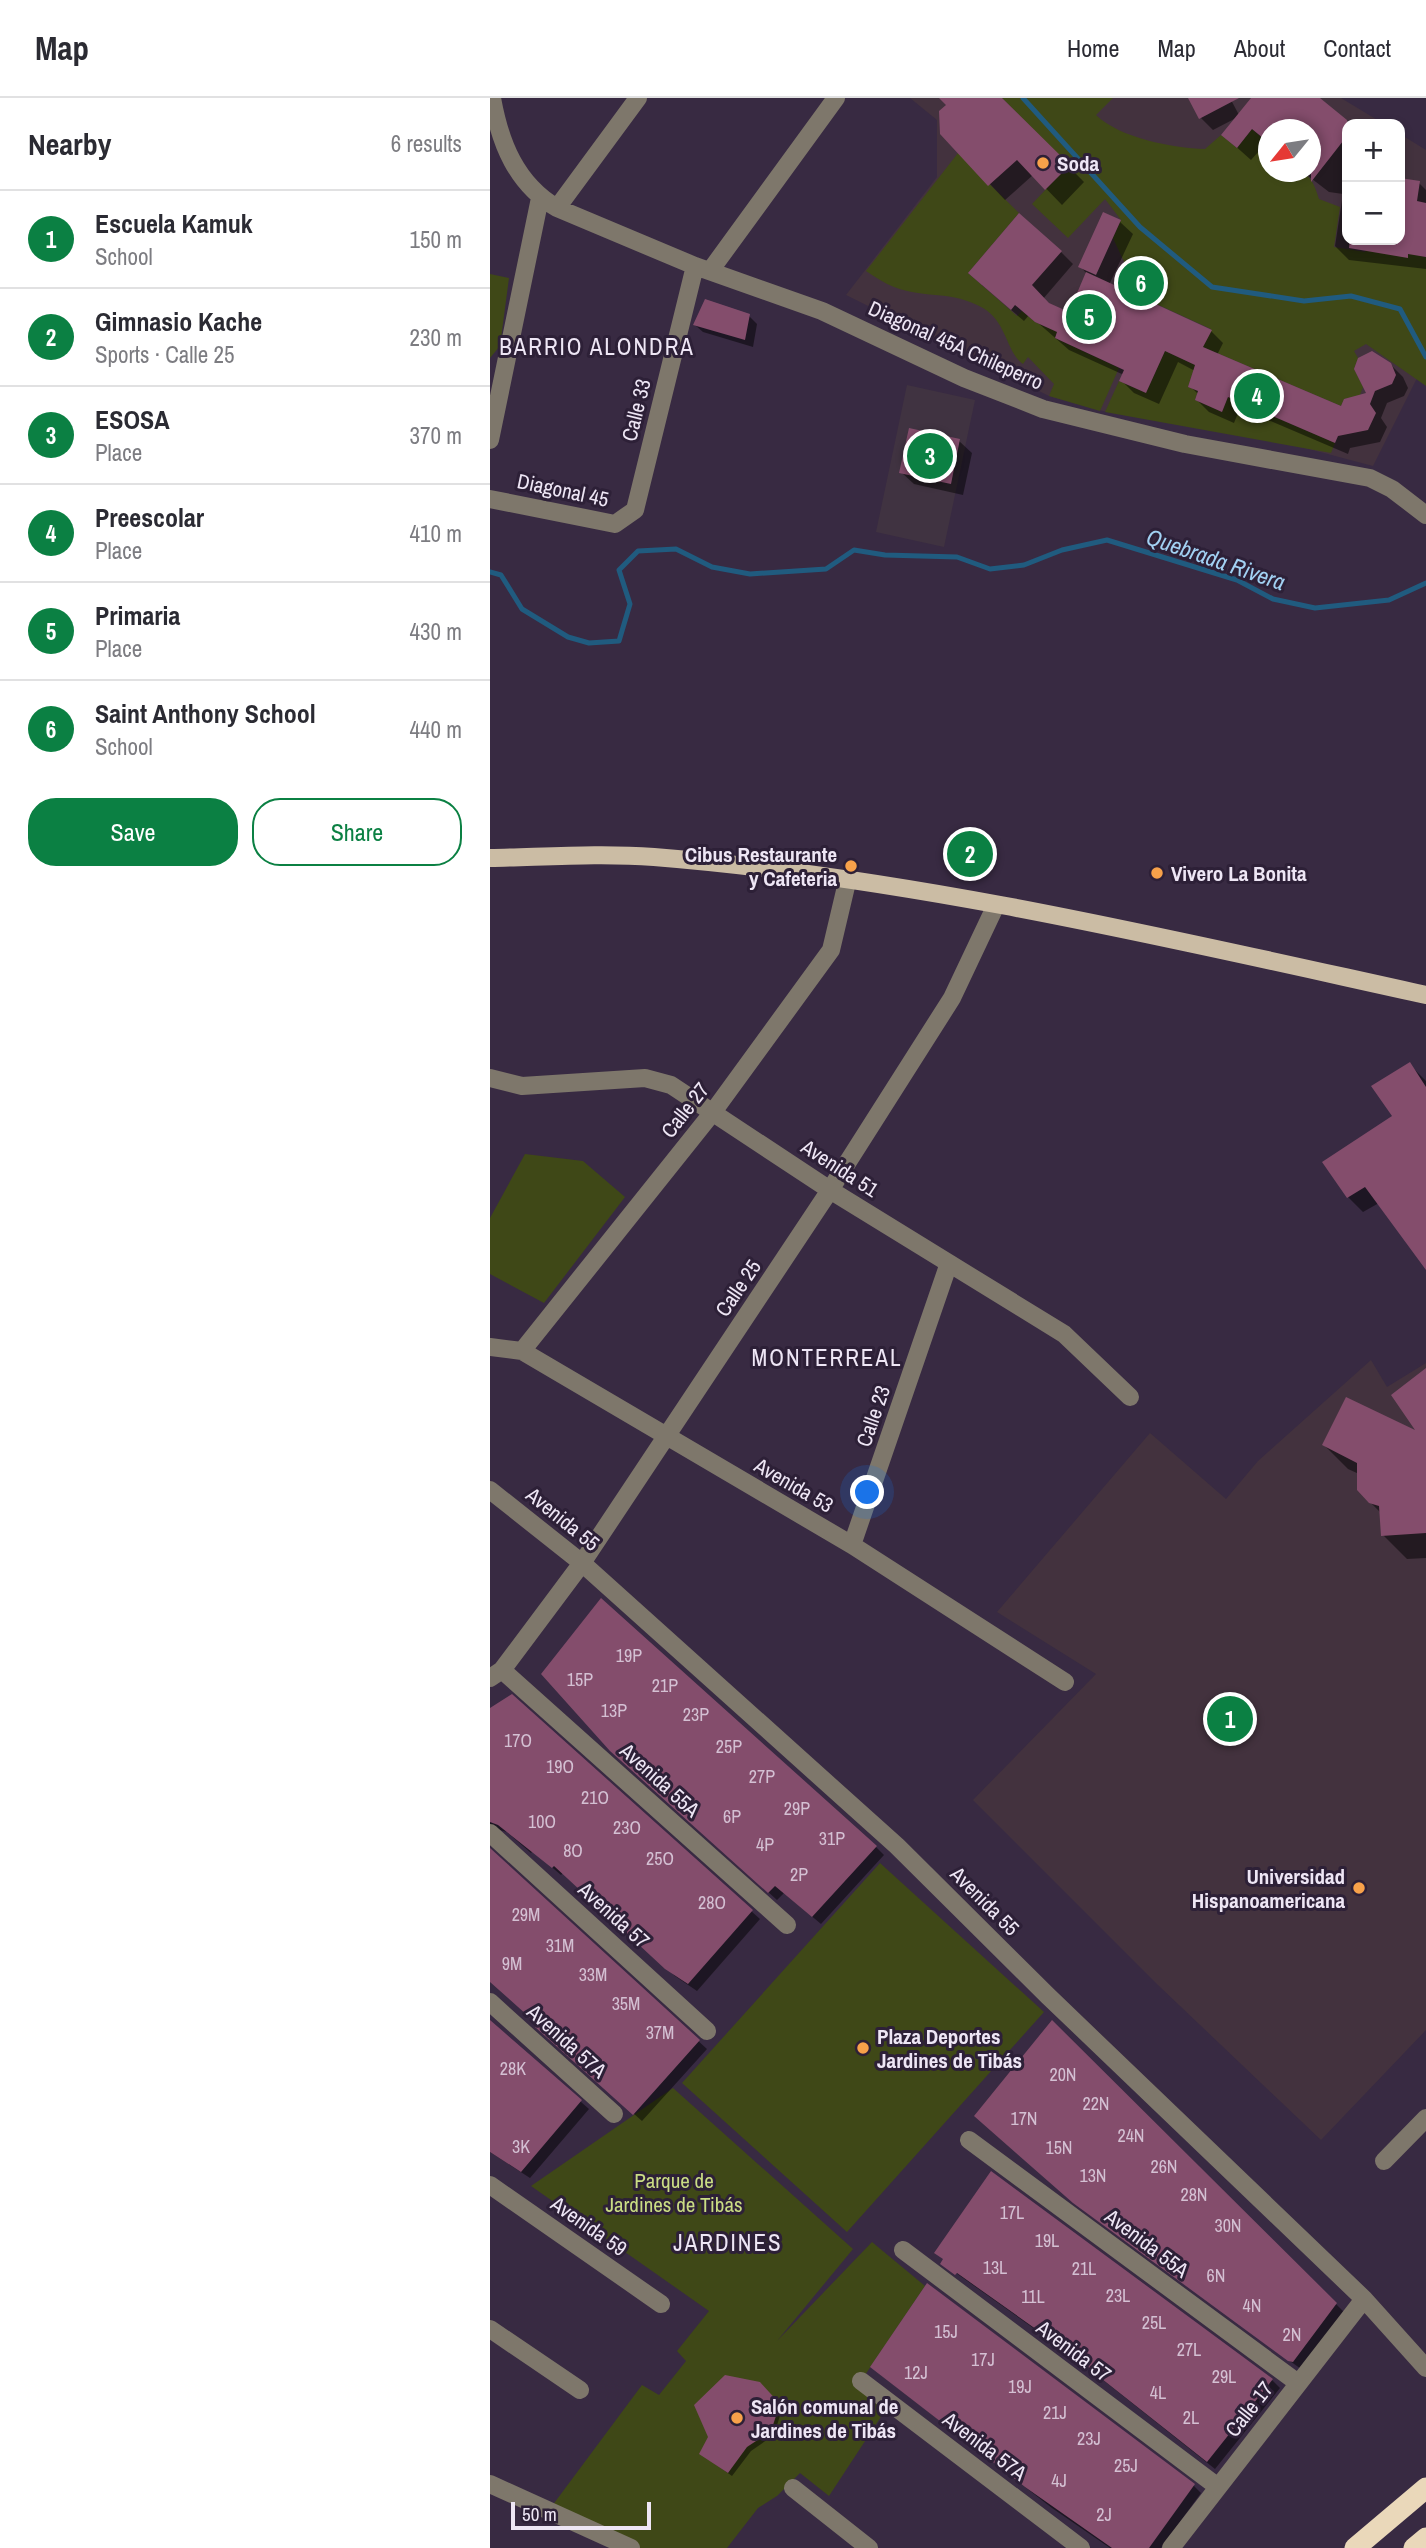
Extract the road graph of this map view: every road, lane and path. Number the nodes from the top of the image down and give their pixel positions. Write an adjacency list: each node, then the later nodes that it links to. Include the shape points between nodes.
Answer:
1 (492, 98): 4 (street, Diagonal 45A Chileperro, via 512,166)
2 (638, 98): 5 (street)
3 (836, 98): 6 (street, Calle 33)
4 (540, 198): 5 (street, Diagonal 45A Chileperro); 7 (street)
5 (557, 208): 6 (street, Diagonal 45A Chileperro)
6 (702, 269): 10 (street, Diagonal 45A Chileperro, via 822,311 1043,410 1185,444 1370,478); 11 (street, Calle 33, via 635,510)
7 (497, 378): 8 (street)
8 (490, 440)
9 (490, 499): 11 (street, Diagonal 45, via 615,524)
10 (1426, 514)
11 (625, 519)
12 (490, 858): 13 (main road, via 651,857)
13 (848, 878): 14 (main road); 17 (street, Calle 27, via 831,950)
14 (996, 905): 15 (main road); 18 (street, Calle 25, via 952,998)
15 (1426, 995)
16 (490, 1079): 17 (street, Avenida 51, via 522,1086 645,1078 671,1085)
17 (713, 1112): 18 (street, Avenida 51); 21 (street, Calle 27)
18 (830, 1191): 19 (street, Avenida 51); 23 (street, Calle 25)
19 (949, 1263): 22 (street, Avenida 51, via 1064,1334); 25 (street, Calle 23)
20 (490, 1347): 21 (street, Avenida 53)
21 (522, 1351): 23 (street, Avenida 53)
22 (1130, 1397)
23 (666, 1437): 25 (street, Avenida 53); 26 (street, Calle 25)
24 (490, 1490): 26 (street, Avenida 55)
25 (852, 1545): 28 (street, Avenida 53)
26 (582, 1563): 27 (street, Calle 25); 39 (street, Avenida 55, via 897,1846)
27 (496, 1674): 30 (street, Avenida 55A)
28 (1065, 1682)
29 (490, 1833): 32 (street, Avenida 57)
30 (787, 1925)
31 (490, 2002): 33 (street, Avenida 57A)
32 (707, 2031)
33 (614, 2114)
34 (1426, 2118): 36 (street)
35 (969, 2140): 44 (street, Avenida 55A)
36 (1384, 2161)
37 (490, 2185): 40 (street, Avenida 59)
38 (903, 2250): 47 (street, Avenida 57)
39 (1364, 2299): 42 (street, Avenida 55); 44 (street, Calle 17)
40 (661, 2304)
41 (490, 2329): 45 (street)
42 (1426, 2368)
43 (861, 2381): 53 (street, Avenida 57A)
44 (1298, 2383): 47 (street, Calle 17)
45 (580, 2390)
46 (490, 2484): 51 (street)
47 (1218, 2487): 54 (street, Calle 17)
48 (793, 2488): 52 (street)
49 (1426, 2488): 55 (highway)
50 (1426, 2539): 56 (highway)
51 (631, 2548)
52 (869, 2548)
53 (1081, 2548)
54 (1171, 2548)
55 (1355, 2548)
56 (1414, 2548)

